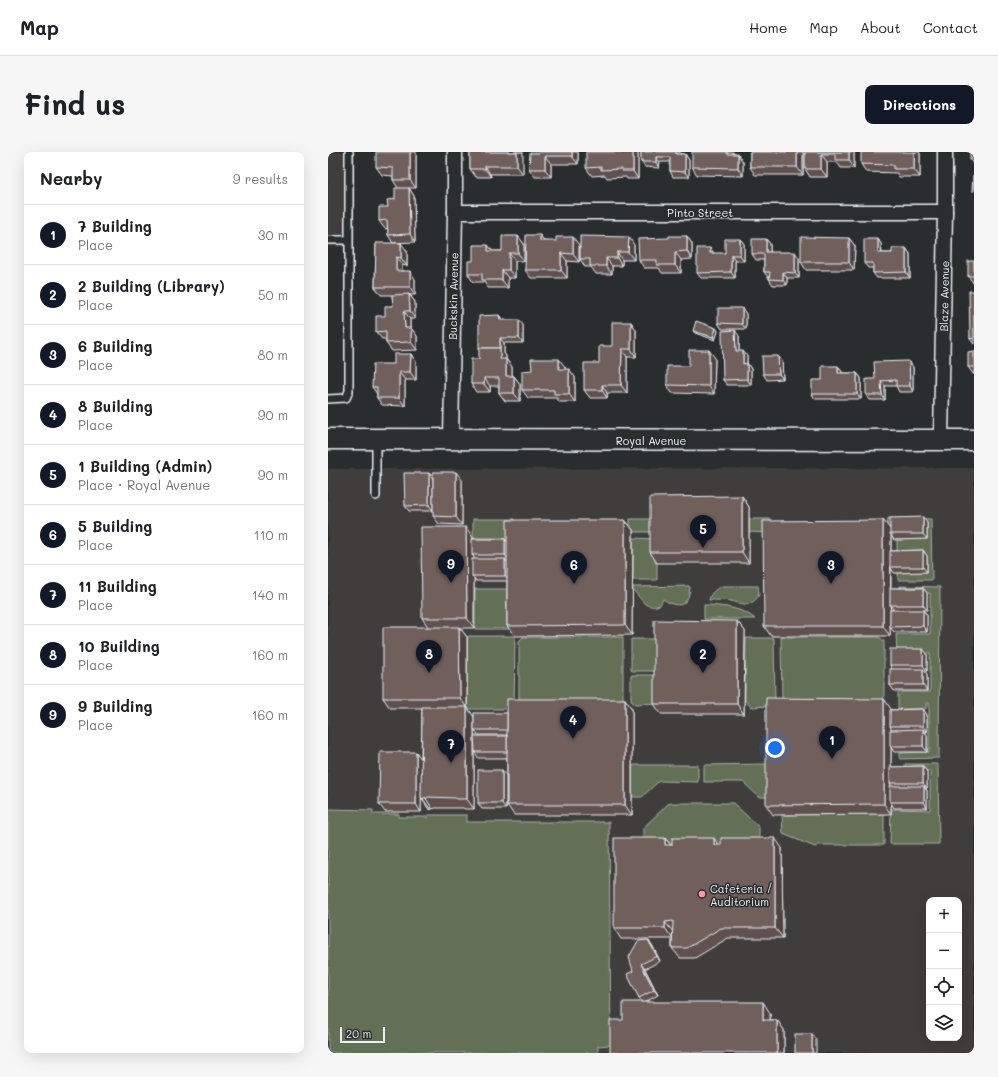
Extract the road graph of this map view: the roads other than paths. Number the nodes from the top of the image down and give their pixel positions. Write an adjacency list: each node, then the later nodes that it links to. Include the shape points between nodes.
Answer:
1 (349, 152): 7 (lane)
2 (455, 152): 4 (street, Buckskin Avenue)
3 (945, 152): 5 (street, Blaze Avenue)
4 (455, 212): 5 (street, Pinto Street); 11 (street, Buckskin Avenue)
5 (946, 212): 12 (street, Blaze Avenue)
6 (328, 240): 7 (lane)
7 (348, 240): 8 (lane, via 350,391 346,398)
8 (328, 399)
9 (328, 439): 10 (main road, Royal Avenue)
10 (376, 439): 11 (main road, Royal Avenue); 14 (lane)
11 (451, 439): 12 (main road, Royal Avenue)
12 (941, 440): 13 (main road, Royal Avenue)
13 (974, 440)
14 (376, 496)

